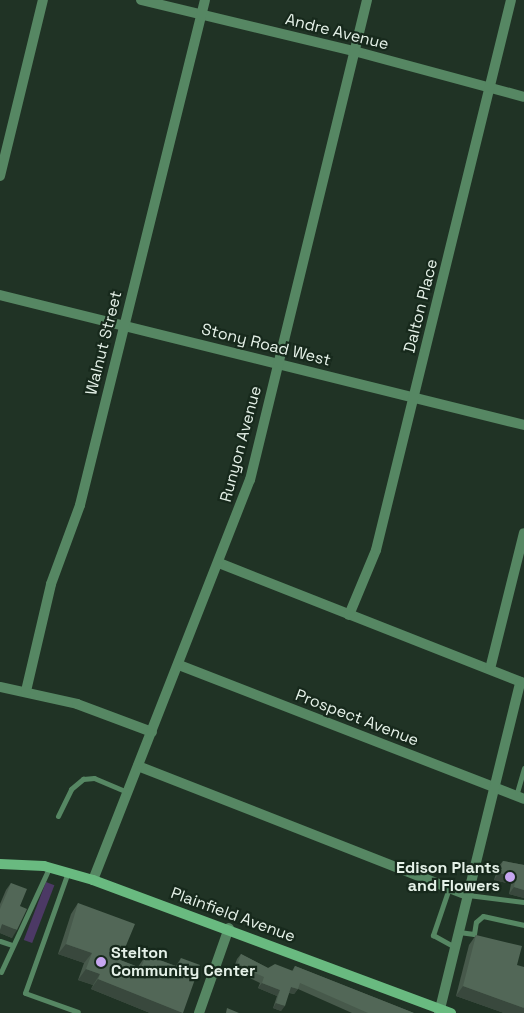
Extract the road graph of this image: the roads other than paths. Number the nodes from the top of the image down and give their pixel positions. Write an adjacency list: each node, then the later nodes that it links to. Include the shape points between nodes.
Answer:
1 (43, 0): 10 (street)
2 (141, 0): 6 (street, Andre Avenue)
3 (205, 0): 6 (street, Walnut Street)
4 (367, 0): 7 (street, Runyon Avenue)
5 (511, 0): 8 (street, Dalton Place)
6 (201, 14): 7 (street, Andre Avenue); 12 (street, Walnut Street)
7 (354, 50): 8 (street, Andre Avenue); 13 (street, Runyon Avenue)
8 (490, 86): 9 (street, Andre Avenue); 14 (street, Dalton Place)
9 (524, 97)
10 (0, 176)
11 (0, 295): 12 (street, Stony Road West)
12 (124, 325): 13 (street, Stony Road West); 23 (street, Walnut Street, via 80,505 40,623)
13 (277, 364): 14 (street, Stony Road West); 17 (street, Runyon Avenue, via 250,480)
14 (414, 397): 15 (street, Stony Road West); 18 (street, Dalton Place, via 376,550)
15 (524, 424)
16 (524, 533): 20 (street)
17 (219, 562): 18 (street); 19 (street, Runyon Avenue)
18 (349, 614): 20 (street)
19 (179, 665): 24 (street, Runyon Avenue); 27 (street, Prospect Avenue)
20 (490, 670): 21 (street)
21 (522, 683): 27 (street)
22 (0, 687): 23 (street)
23 (26, 691): 24 (street)
24 (152, 732): 25 (street, Runyon Avenue)
25 (138, 766): 28 (street, Runyon Avenue); 35 (street)
26 (524, 768): 29 (lane)
27 (493, 788): 29 (street, Prospect Avenue); 36 (street)
28 (128, 792): 30 (lane, via 98,779 83,779 71,789); 34 (street, Runyon Avenue)
29 (520, 798)
30 (58, 816)
31 (0, 864): 32 (main road, Plainfield Avenue)
32 (50, 868): 33 (main road, Plainfield Avenue); 46 (lane)
33 (68, 872): 34 (main road, Plainfield Avenue); 50 (lane, via 25,993)
34 (93, 880): 41 (main road, Plainfield Avenue)
35 (450, 888): 36 (street); 47 (lane, via 433,935)
36 (467, 895): 37 (lane); 38 (street)
37 (524, 902)
38 (462, 919): 39 (lane); 42 (street)
39 (476, 922): 40 (lane, via 484,916); 43 (lane)
40 (524, 925)
41 (229, 928): 49 (main road, Plainfield Avenue); 51 (street)
42 (458, 932): 43 (lane); 47 (street)
43 (474, 934): 44 (lane)
44 (482, 937)
45 (0, 941): 46 (lane)
46 (12, 945): 48 (lane)
47 (455, 947): 49 (street)
48 (1, 972)
49 (440, 1011): 52 (main road, Plainfield Avenue)
50 (78, 1012)
51 (199, 1013)
52 (450, 1013)

